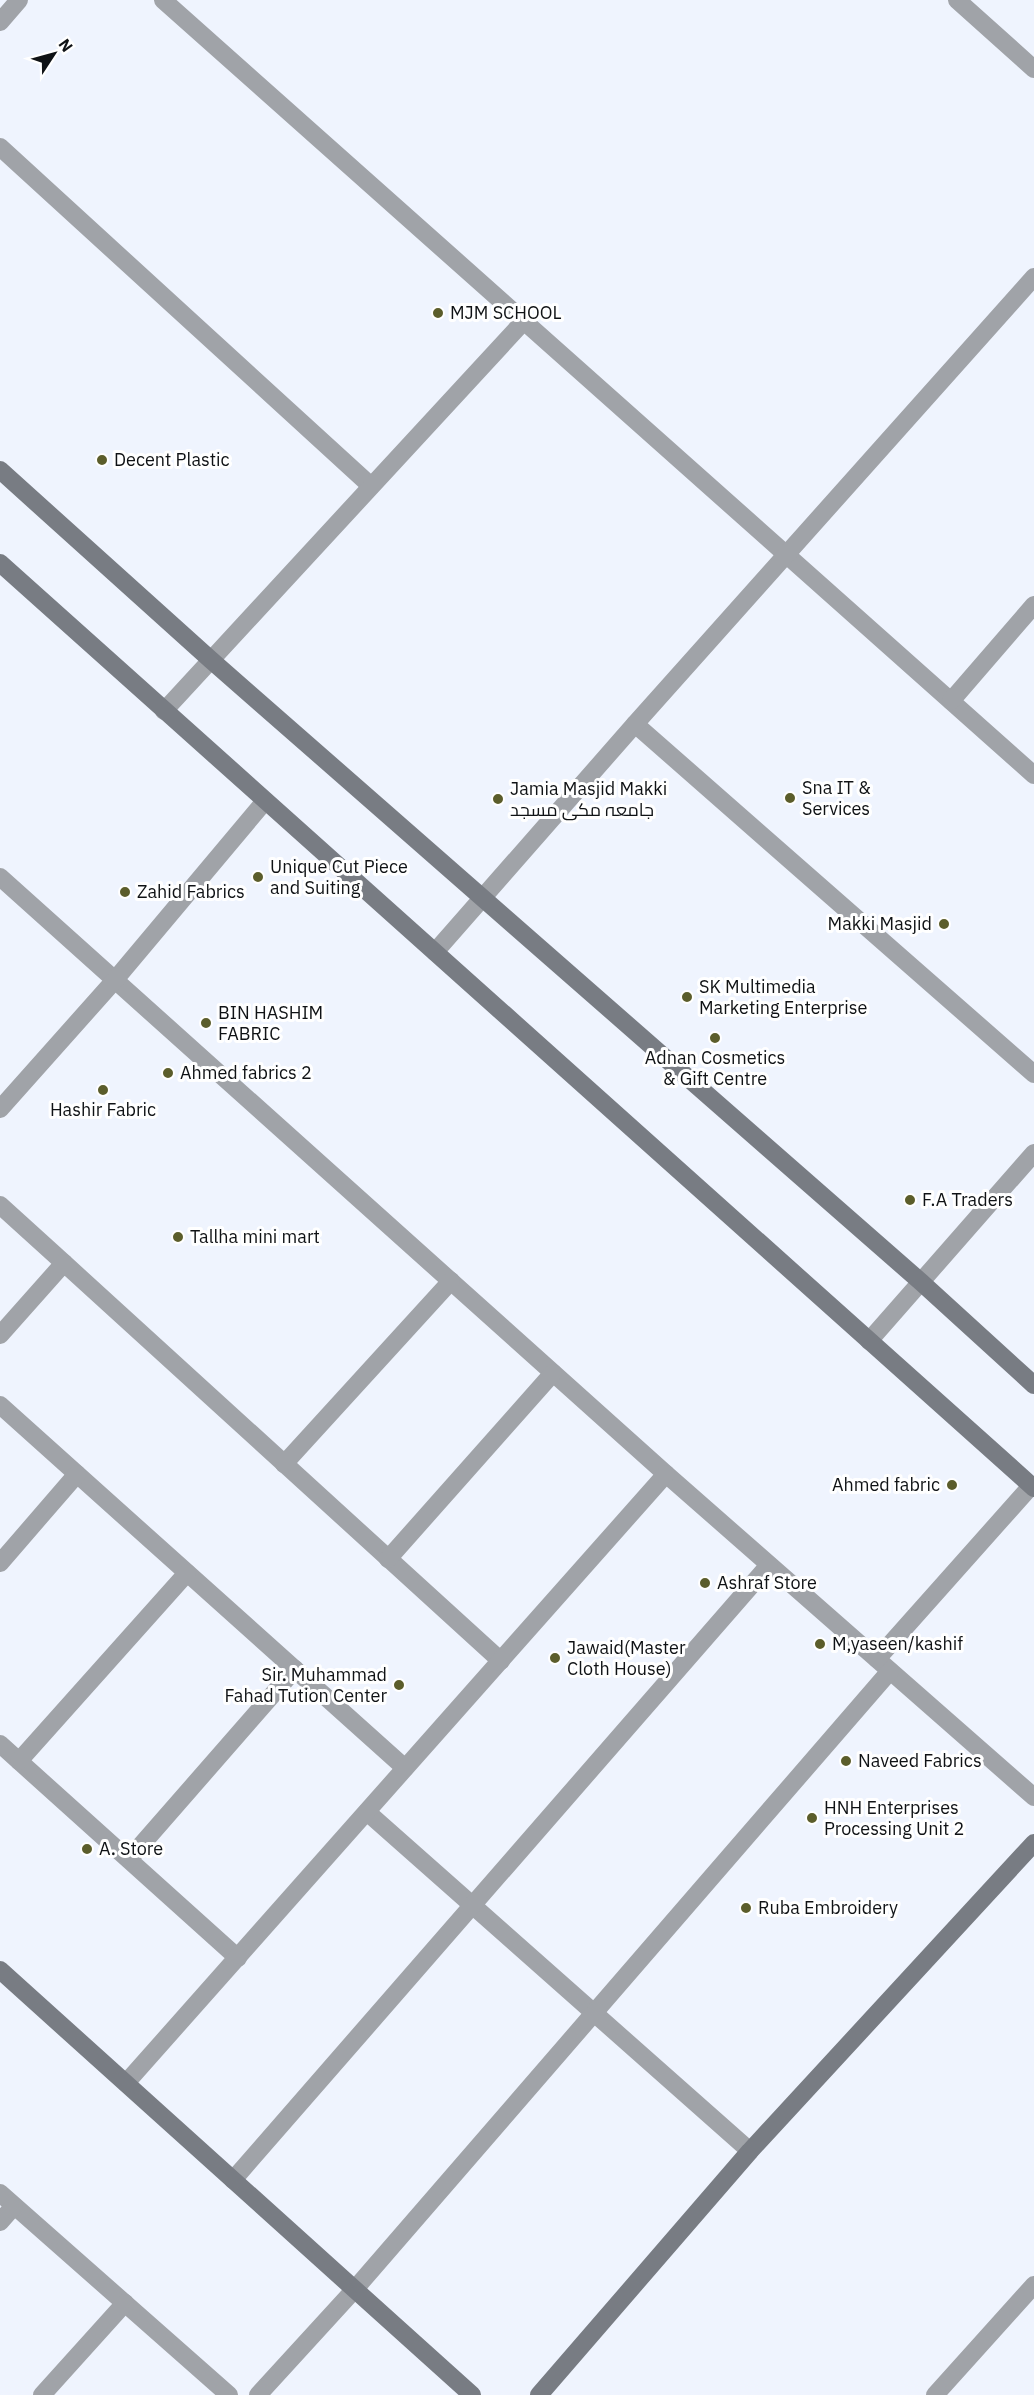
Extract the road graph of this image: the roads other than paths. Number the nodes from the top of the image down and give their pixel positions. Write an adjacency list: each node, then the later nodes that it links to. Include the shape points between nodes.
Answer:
1 (19, 0): 4 (street)
2 (163, 0): 8 (street)
3 (957, 0): 5 (street)
4 (0, 22)
5 (1034, 69)
6 (0, 147): 10 (street)
7 (1034, 277): 11 (street)
8 (524, 321): 10 (street); 11 (street)
9 (0, 470): 14 (street)
10 (371, 486): 14 (street)
11 (786, 555): 15 (street); 17 (street)
12 (0, 563): 16 (street)
13 (1034, 606): 15 (street)
14 (211, 660): 16 (street); 21 (street)
15 (951, 701): 18 (street)
16 (164, 711): 19 (street)
17 (635, 724): 21 (street); 24 (street)
18 (1034, 775)
19 (265, 801): 22 (street); 23 (street)
20 (0, 877): 23 (street)
21 (482, 898): 22 (street); 30 (street)
22 (435, 952): 32 (street)
23 (114, 981): 25 (street); 29 (street)
24 (1034, 1074)
25 (0, 1109)
26 (1034, 1153): 30 (street)
27 (0, 1205): 28 (street)
28 (64, 1263): 31 (street); 36 (street)
29 (451, 1281): 33 (street); 36 (street)
30 (921, 1282): 32 (street); 34 (street)
31 (0, 1335)
32 (869, 1341): 39 (street)
33 (553, 1373): 38 (street); 40 (street)
34 (1034, 1385)
35 (0, 1405): 37 (street)
36 (284, 1464): 40 (street)
37 (77, 1474): 41 (street); 43 (street)
38 (666, 1474): 42 (street); 44 (street)
39 (1032, 1487): 45 (street)
40 (388, 1559): 44 (street)
41 (0, 1563)
42 (769, 1565): 45 (street); 54 (street)
43 (187, 1573): 46 (street); 48 (street)
44 (501, 1661): 49 (street)
45 (884, 1665): 50 (street); 57 (street)
46 (295, 1669): 49 (street); 53 (street)
47 (0, 1744): 48 (street)
48 (19, 1761): 53 (street)
49 (405, 1768): 51 (street)
50 (1034, 1797)
51 (367, 1812): 54 (street); 55 (street)
52 (1034, 1843): 59 (street)
53 (129, 1859): 55 (street)
54 (472, 1906): 57 (street); 60 (street)
55 (238, 1958): 58 (street)
56 (0, 1970): 58 (street)
57 (593, 2014): 59 (street); 65 (street)
58 (126, 2083): 60 (street)
59 (750, 2151): 71 (street)
60 (233, 2180): 65 (street)
61 (0, 2193): 62 (street)
62 (14, 2206): 63 (street); 66 (street)
63 (0, 2222)
64 (1034, 2285): 72 (street)
65 (355, 2289): 69 (street); 70 (street)
66 (125, 2303): 67 (street); 68 (street)
67 (42, 2395)
68 (229, 2395)
69 (258, 2395)
70 (472, 2395)
71 (539, 2395)
72 (935, 2395)

